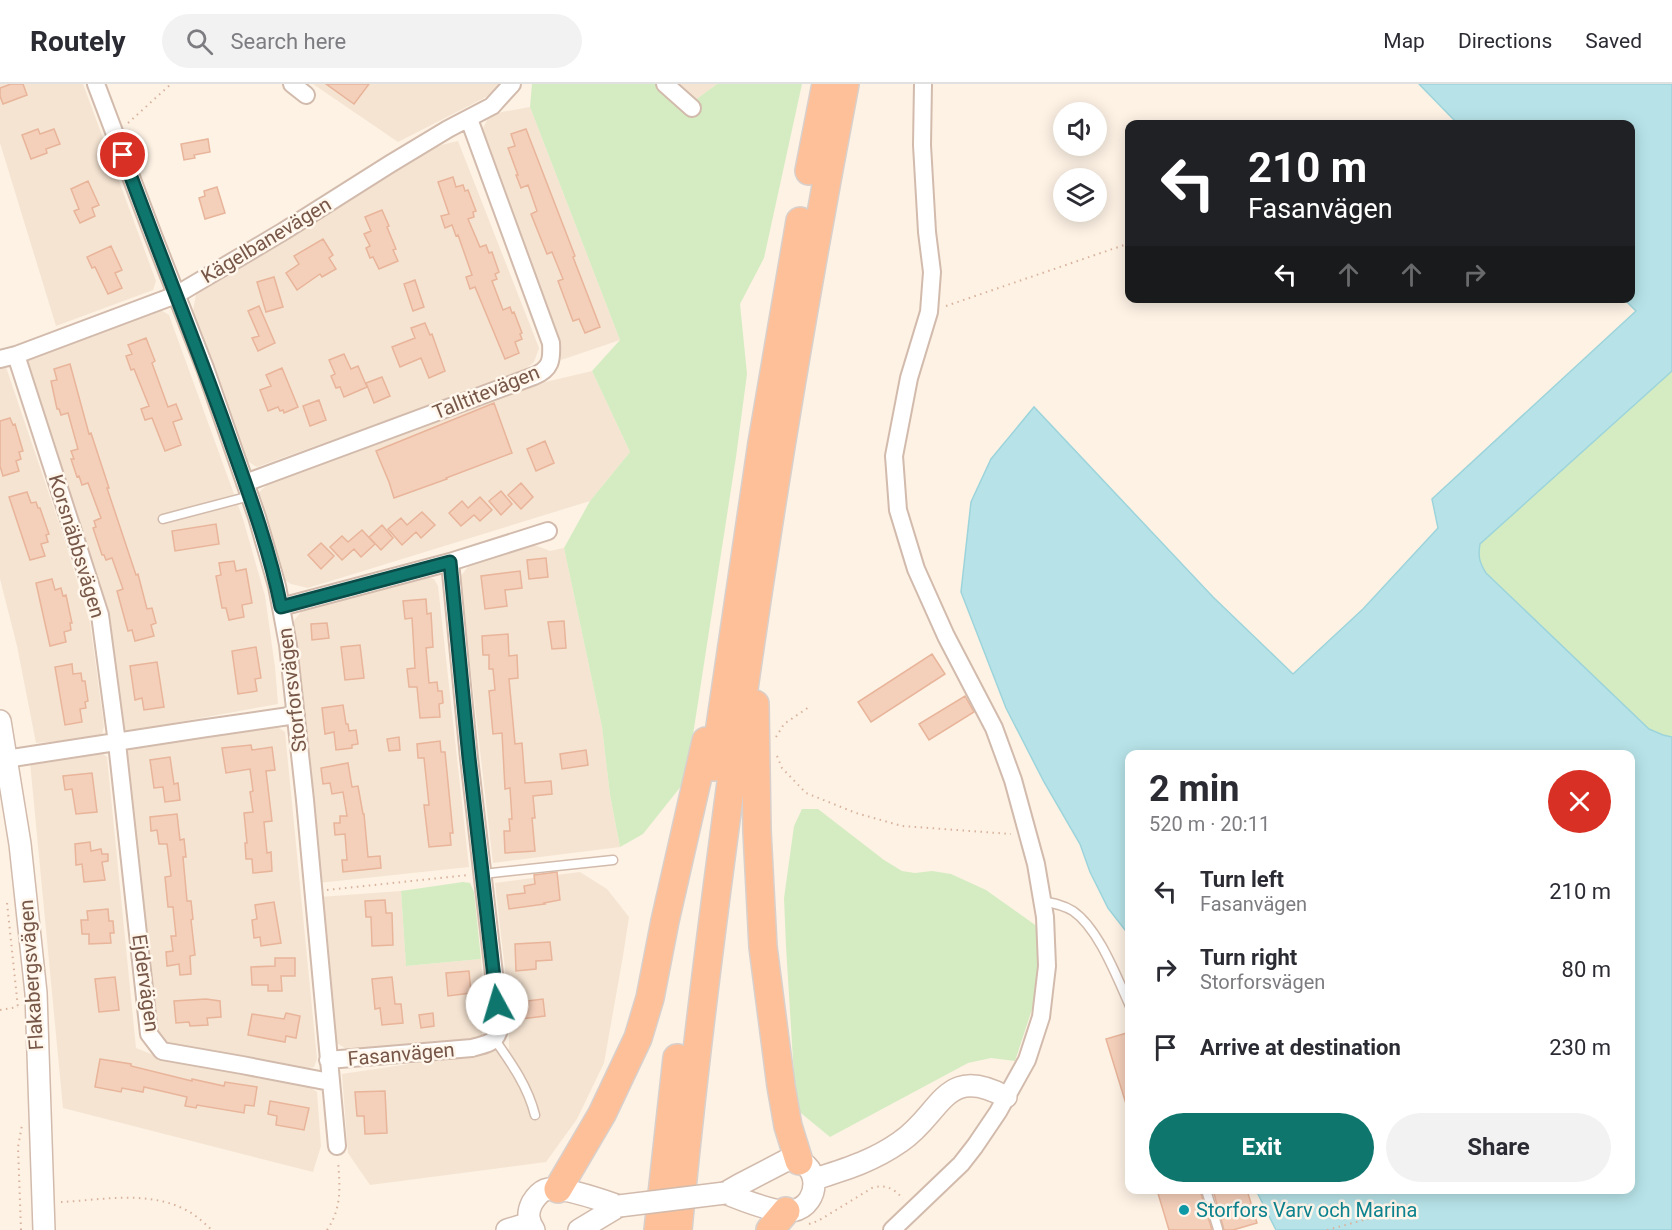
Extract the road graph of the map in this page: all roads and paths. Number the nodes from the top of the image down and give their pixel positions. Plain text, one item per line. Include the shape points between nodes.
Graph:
1 (96, 84) edge
2 (171, 84) edge
3 (292, 84) edge
4 (512, 84) edge
5 (665, 84) edge
6 (826, 84) edge
7 (845, 84) edge
8 (923, 84) edge
9 (306, 95) dead end
10 (692, 108) dead end
11 (469, 119) junction
12 (115, 135) junction
13 (1125, 245) edge
14 (176, 295) junction
15 (929, 312) junction
16 (8, 357) edge
17 (248, 490) junction
18 (163, 519) dead end
19 (548, 531) dead end
20 (450, 562) junction
21 (281, 607) junction
22 (745, 612) junction
23 (809, 707) dead end
24 (296, 715) junction
25 (0, 721) edge
26 (117, 743) junction
27 (772, 744) dead end
28 (776, 752) dead end
29 (6, 759) junction
30 (1029, 835) junction
31 (613, 860) dead end
32 (483, 874) junction
33 (313, 891) junction
34 (6, 895) dead end
35 (1042, 901) junction
36 (1125, 996) edge
37 (18, 1007) junction
38 (0, 1010) edge
39 (18, 1017) dead end
40 (495, 1040) junction
41 (328, 1060) junction
42 (330, 1082) junction
43 (1006, 1097) junction
44 (536, 1115) dead end
45 (22, 1117) dead end
46 (337, 1146) joint
47 (807, 1170) junction
48 (558, 1189) junction
49 (725, 1193) junction
50 (1207, 1194) edge
51 (43, 1203) junction
52 (620, 1206) junction
53 (1404, 1209) dead end
54 (912, 1210) junction
55 (788, 1222) edge
56 (532, 1226) edge
57 (1218, 1229) edge
58 (21, 1230) edge
59 (44, 1230) edge
60 (212, 1230) edge
61 (327, 1230) edge
62 (507, 1230) edge
63 (579, 1230) edge
64 (658, 1230) edge
65 (678, 1230) edge
66 (892, 1230) edge
67 (1327, 1230) edge

1 - 12 street, Storforsvägen
2 - 12 path
3 - 9 street
4 - 11 street, Kägelbanevägen via 492,106
5 - 10 street
6 - 22 highway via 782,319
7 - 22 highway
8 - 15 street via 922,145 932,272
11 - 14 street, Kägelbanevägen
11 - 17 street, Talltitevägen via 551,343 548,367 542,373
12 - 14 street, Storforsvägen
13 - 15 path
14 - 16 street, Kägelbanevägen
14 - 17 street, Storforsvägen
15 - 30 street via 909,378 894,456 898,510 916,569 994,728
16 - 26 street, Korsnäbbsvägen via 100,615
17 - 18 lane
17 - 21 street, Storforsvägen
19 - 20 street
20 - 21 street
20 - 32 street
21 - 24 street, Storforsvägen
22 - 47 highway via 763,947 788,1126
22 - 48 highway via 638,1038 602,1114
22 - 64 highway via 697,892
22 - 65 highway
23 - 27 path via 784,724
24 - 26 street
24 - 33 street, Storforsvägen
25 - 29 street, Flakabergsvägen
26 - 29 street
26 - 42 street, Ejdervägen via 149,1034 162,1051
28 - 30 path via 782,768 806,793 856,813 902,826
29 - 51 street, Flakabergsvägen via 20,844 36,993
30 - 35 street
31 - 32 lane
32 - 33 path
32 - 40 street via 500,1026
33 - 41 street, Storforsvägen
34 - 37 path
35 - 36 lane via 1056,903 1083,919
35 - 43 street via 1047,966 1041,1017 1027,1060
37 - 38 path
37 - 39 path
40 - 41 street, Fasanvägen via 472,1048
40 - 44 lane via 531,1097
41 - 42 street, Storforsvägen
42 - 46 street, Storforsvägen
43 - 47 street via 987,1087 956,1088 943,1097 920,1125 884,1153 861,1164
43 - 54 street via 961,1164
45 - 58 path via 18,1147
46 - 61 path via 340,1201
47 - 49 street via 787,1160
47 - 55 street via 813,1192
48 - 52 street
48 - 56 street via 545,1190 536,1198 529,1212
49 - 52 street, bridge
49 - 55 street
50 - 57 lane
51 - 59 street, Flakabergsvägen
51 - 60 path via 140,1198 161,1201 186,1210
52 - 63 street
53 - 67 path
54 - 55 path via 892,1189 879,1186 818,1221
54 - 66 street
56 - 62 street

